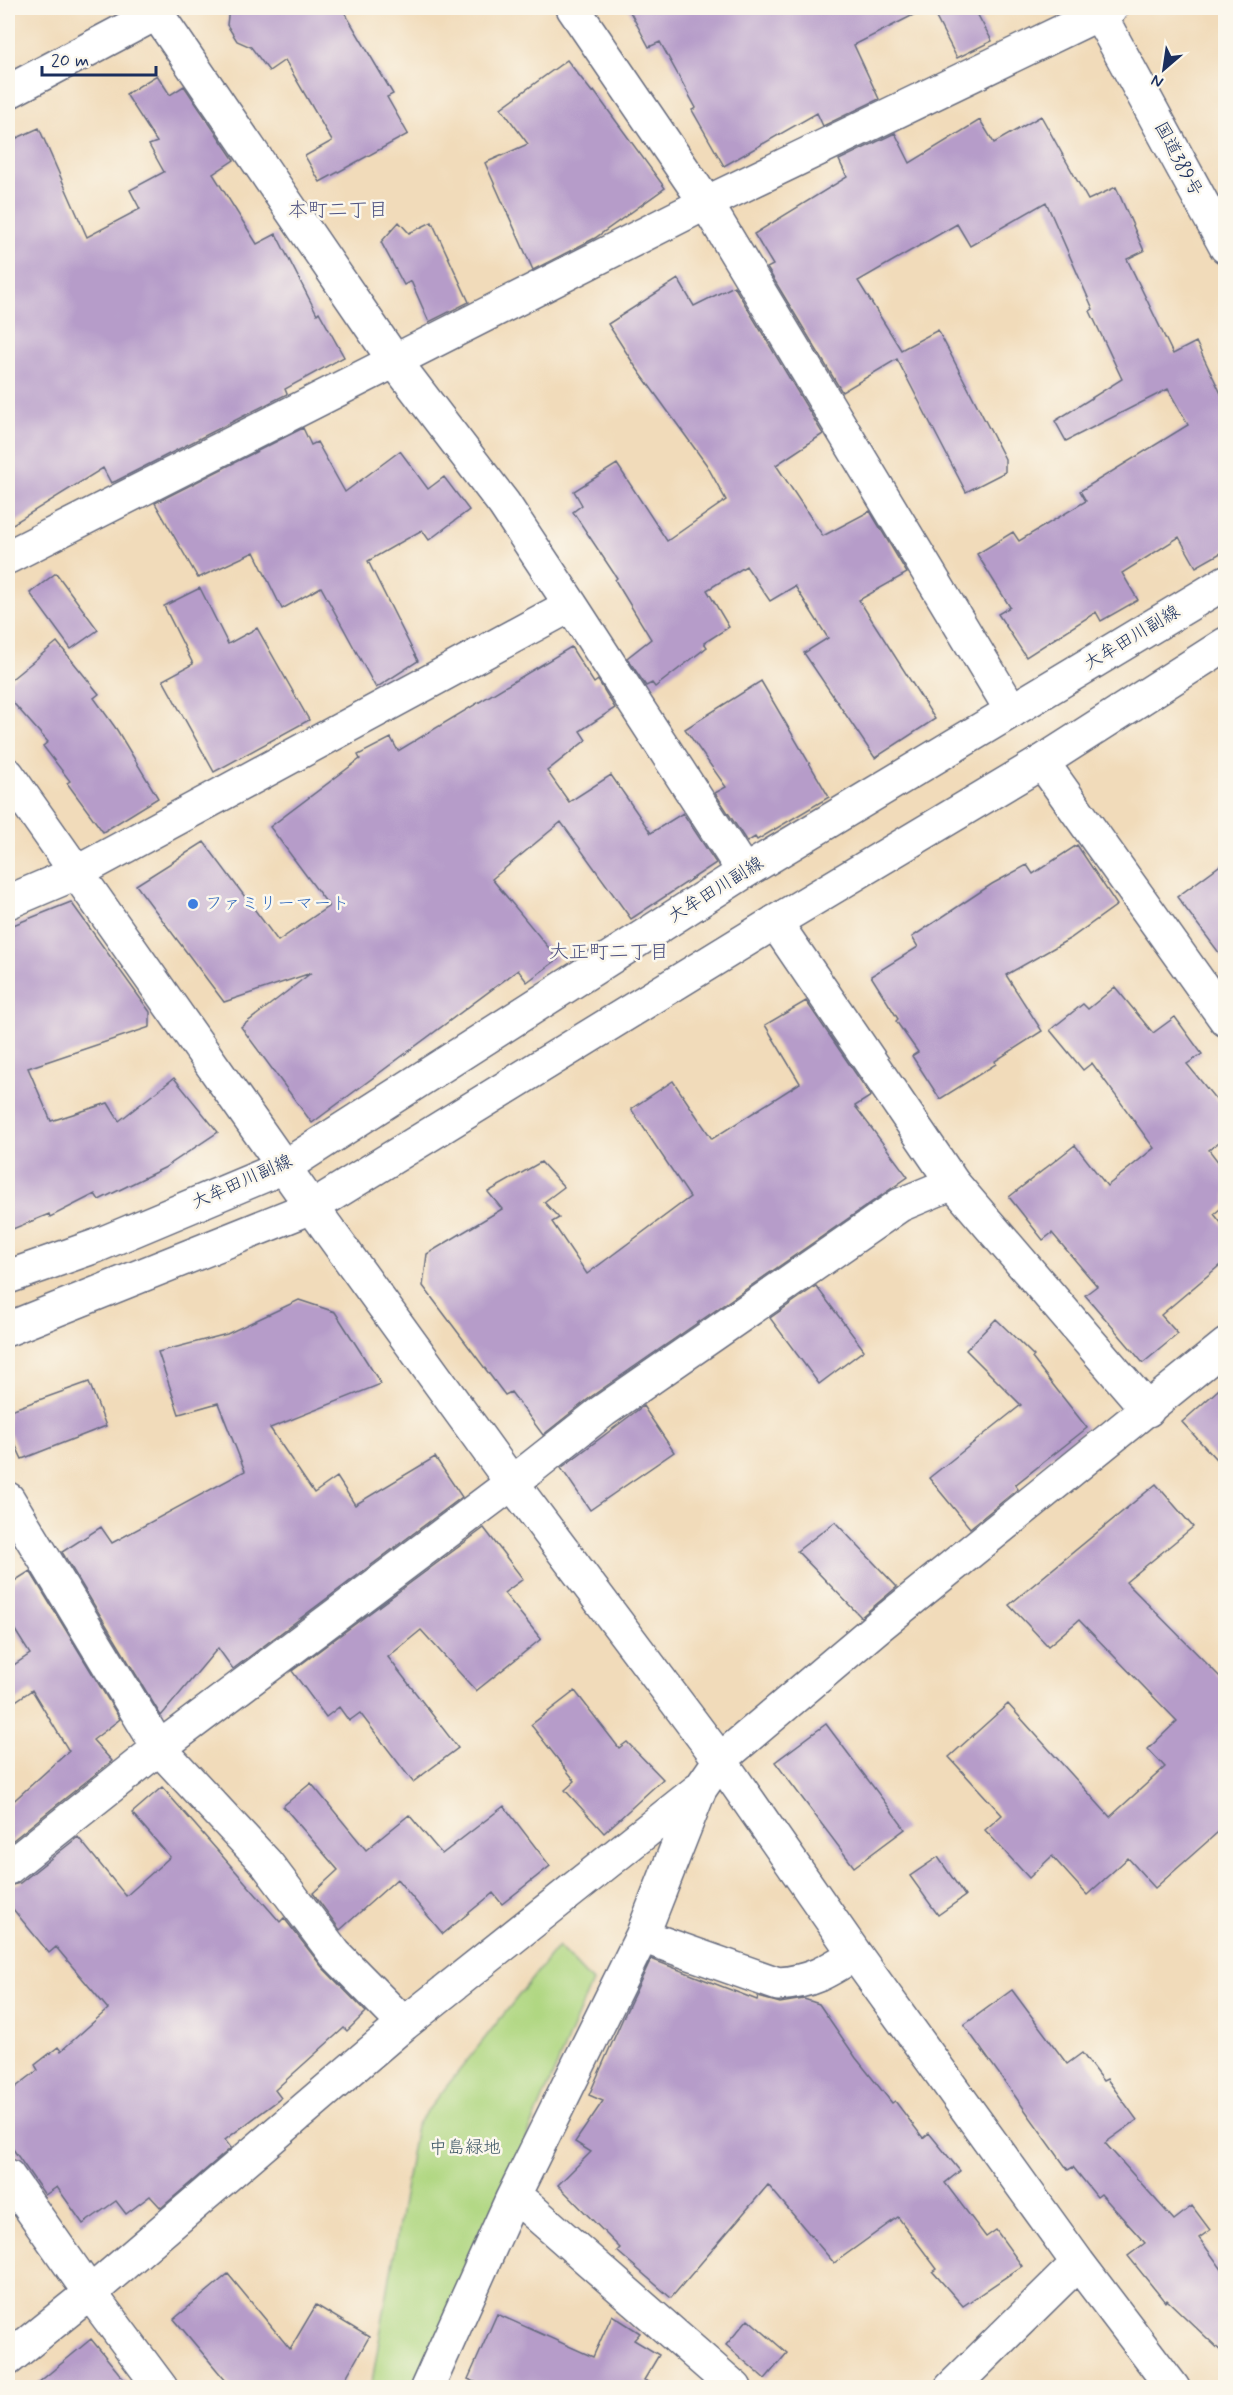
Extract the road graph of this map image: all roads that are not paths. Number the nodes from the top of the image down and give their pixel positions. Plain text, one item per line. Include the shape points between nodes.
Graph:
1 (573, 8) edge
2 (155, 10) edge
3 (1103, 10) edge
4 (8, 92) edge
5 (706, 203) junction
6 (1226, 247) edge
7 (394, 360) junction
8 (8, 557) edge
9 (1226, 582) edge
10 (571, 605) junction
11 (1226, 644) edge
12 (1012, 711) junction
13 (1042, 762) junction
14 (8, 775) edge
15 (744, 872) junction
16 (76, 873) junction
17 (8, 902) edge
18 (775, 922) junction
19 (1226, 1020) edge
20 (284, 1167) junction
21 (953, 1183) junction
22 (312, 1207) junction
23 (8, 1277) edge
24 (8, 1329) edge
25 (1226, 1345) edge
26 (1148, 1410) junction
27 (512, 1483) junction
28 (8, 1499) edge
29 (159, 1748) junction
30 (720, 1760) junction
31 (700, 1789) junction
32 (8, 1868) edge
33 (642, 1936) junction
34 (855, 1954) junction
35 (404, 2024) junction
36 (8, 2176) edge
37 (512, 2199) junction
38 (1078, 2263) junction
39 (90, 2293) junction
40 (8, 2359) edge
41 (161, 2388) edge
42 (427, 2388) edge
43 (735, 2388) edge
44 (951, 2388) edge
45 (1173, 2388) edge

1 - 5 main road
2 - 4 main road
2 - 7 main road
3 - 5 main road
3 - 6 main road, 国道389号
5 - 7 main road
5 - 12 main road
7 - 8 main road
7 - 10 main road via 504,504
9 - 12 main road, 大牟田川副線
10 - 15 main road
10 - 16 main road
11 - 13 main road
12 - 15 main road, 大牟田川副線
13 - 18 main road
13 - 19 main road
14 - 16 main road
15 - 20 main road, 大牟田川副線
16 - 17 main road
16 - 20 main road
18 - 21 main road
18 - 22 main road
20 - 22 main road
20 - 23 main road, 大牟田川副線 via 96,1246
21 - 26 main road
21 - 27 main road via 900,1205 603,1411
22 - 24 main road
22 - 27 main road
25 - 26 main road
26 - 30 main road via 875,1629
27 - 29 main road
27 - 30 main road
28 - 29 main road
29 - 32 main road
29 - 35 main road via 267,1864 335,1954
30 - 31 main road
30 - 34 main road
31 - 33 main road
31 - 35 main road
33 - 34 main road via 778,1984 801,1983
33 - 37 main road
34 - 38 main road
35 - 39 main road
36 - 39 main road
37 - 42 main road
37 - 43 main road via 526,2205
38 - 44 main road
38 - 45 main road
39 - 40 main road
39 - 41 main road

